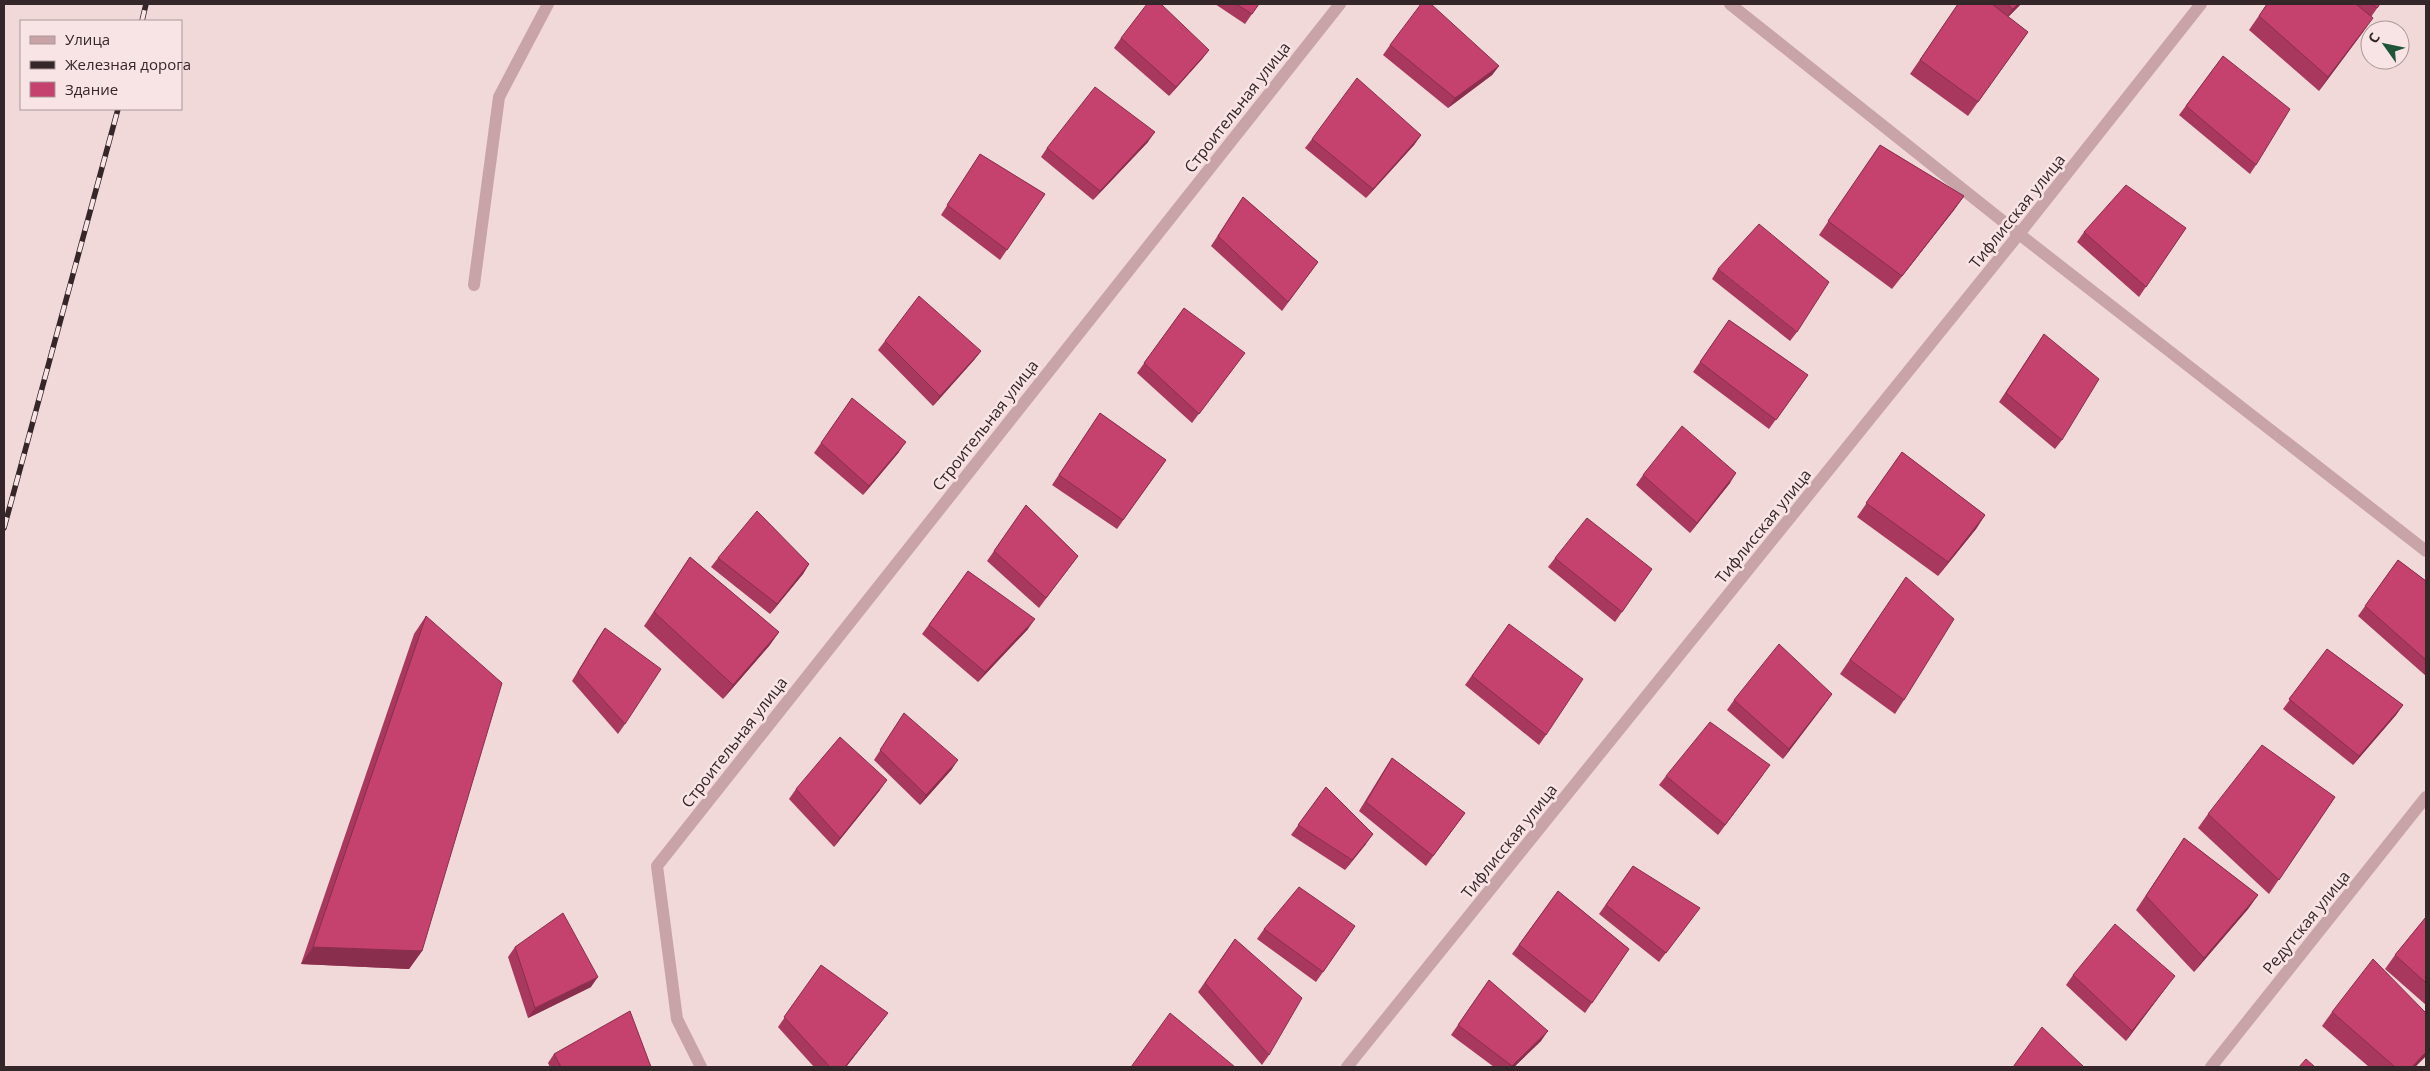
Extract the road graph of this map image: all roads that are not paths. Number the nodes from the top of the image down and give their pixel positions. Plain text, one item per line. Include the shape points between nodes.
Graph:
1 (548, 4) edge
2 (1340, 4) edge
3 (1730, 4) edge
4 (2201, 4) edge
5 (2019, 234) junction
6 (474, 285) dead end
7 (2426, 551) edge
8 (2426, 797) edge
9 (701, 1067) edge
10 (1347, 1067) edge
11 (2211, 1067) edge

1 - 6 street via 499,97
2 - 9 street, Строительная улица via 657,866 677,1019
3 - 5 street
4 - 5 street, Тифлисская улица
5 - 7 street
5 - 10 street, Тифлисская улица
8 - 11 street, Редутская улица

